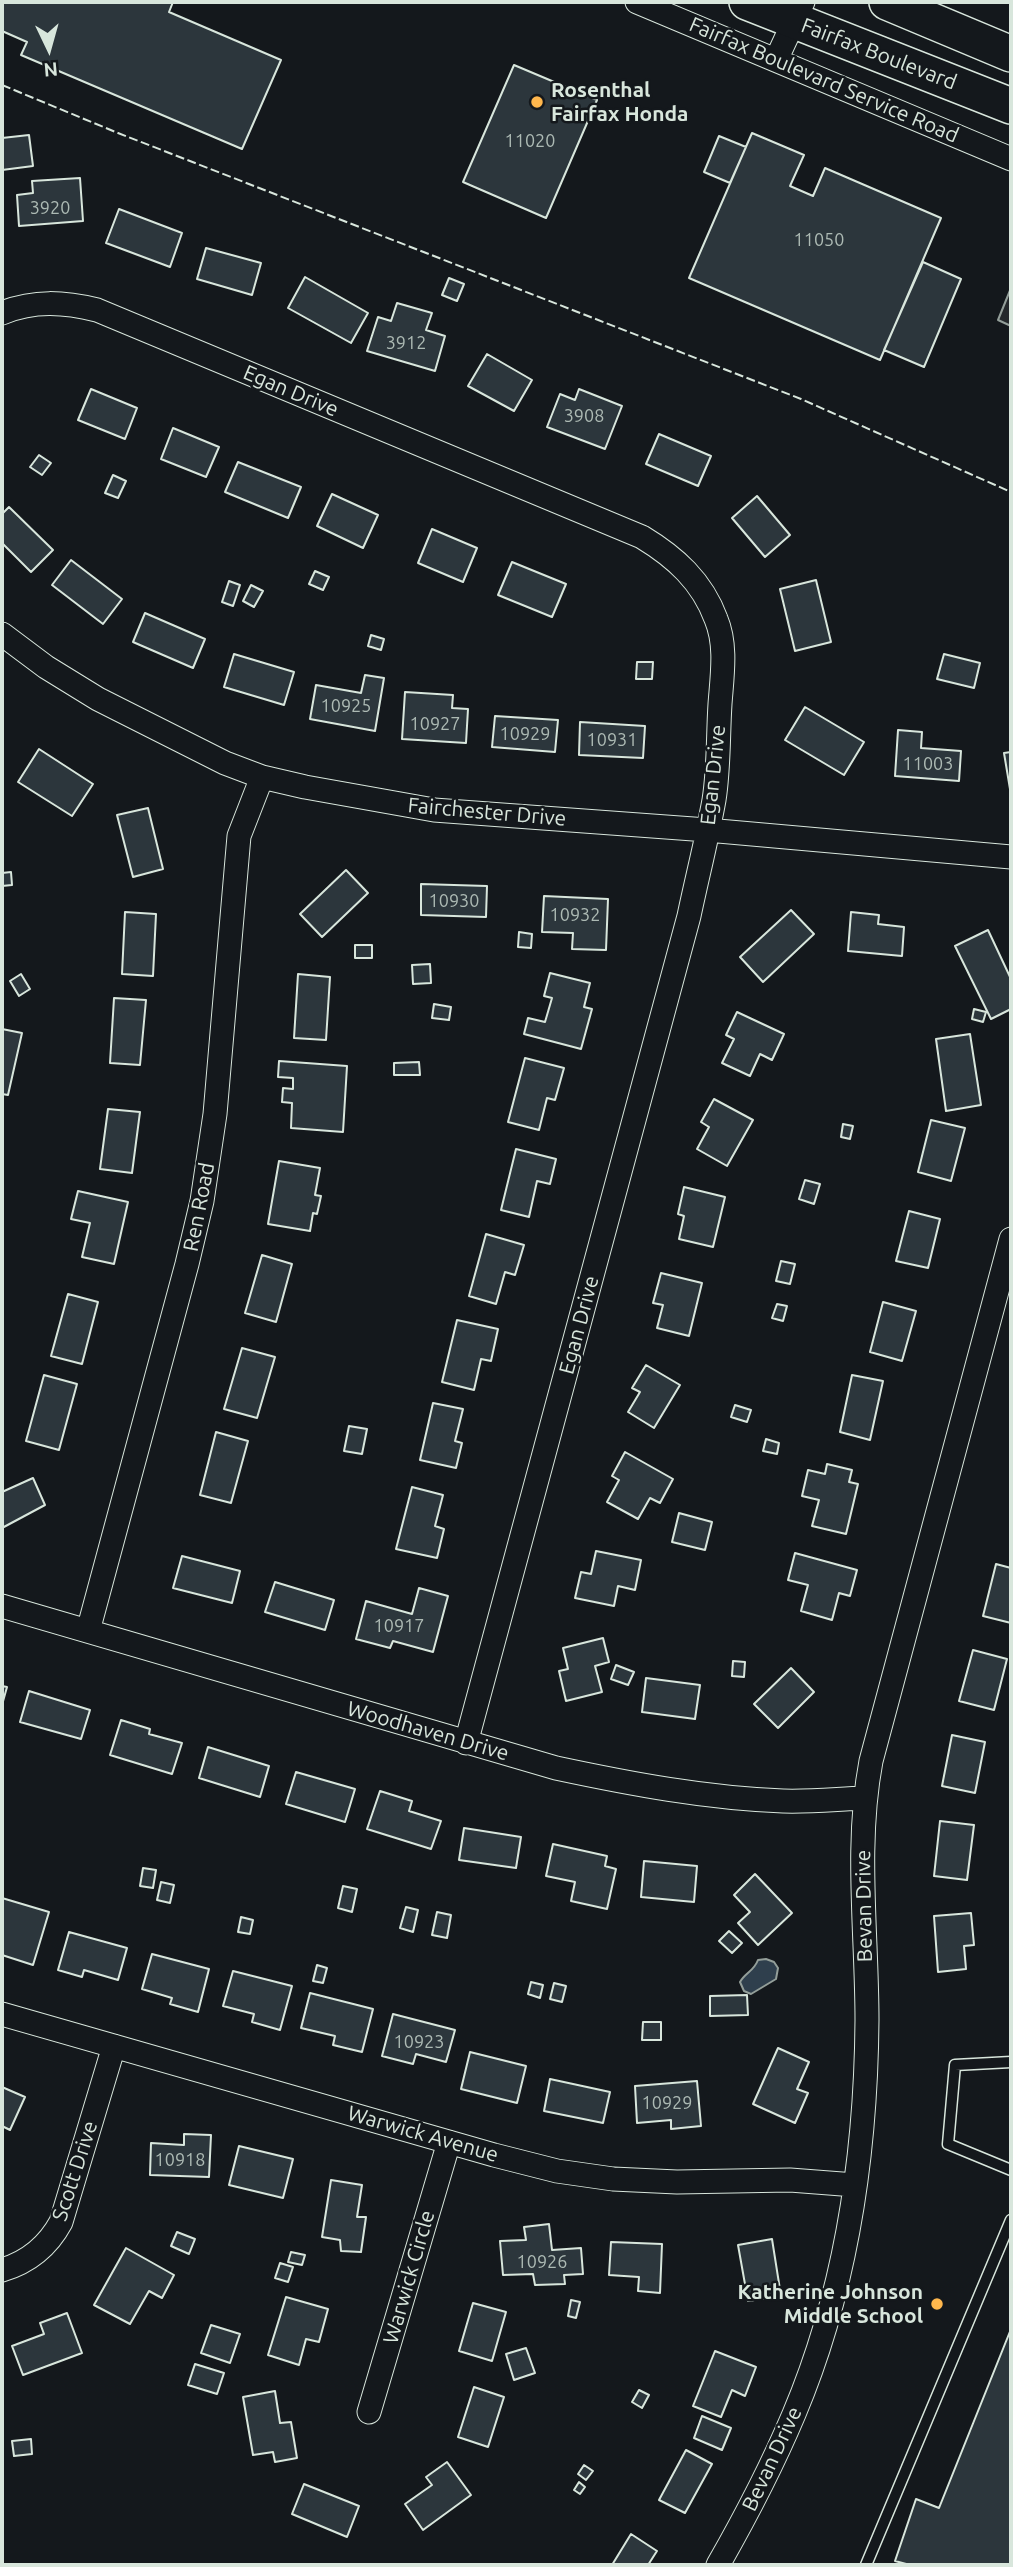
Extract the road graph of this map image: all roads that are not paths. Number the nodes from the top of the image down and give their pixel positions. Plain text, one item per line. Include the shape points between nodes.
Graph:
1 (637, 2) edge
2 (747, 2) edge
3 (887, 2) edge
4 (798, 12) edge
5 (1011, 54) edge
6 (776, 60) junction
7 (1011, 106) edge
8 (1011, 159) edge
9 (2, 313) edge
10 (2, 634) edge
11 (262, 777) junction
12 (707, 830) junction
13 (1011, 857) edge
14 (1011, 1239) edge
15 (2, 1606) edge
16 (88, 1631) junction
17 (466, 1743) junction
18 (864, 1798) junction
19 (2, 2014) edge
20 (114, 2046) junction
21 (1011, 2062) edge
22 (449, 2142) junction
23 (1011, 2171) edge
24 (855, 2185) junction
25 (1011, 2220) edge
26 (2, 2270) edge
27 (369, 2412) dead end
28 (718, 2565) edge
29 (866, 2565) edge

1 - 6 street, Fairfax Boulevard Service Road
2 - 4 main road, Fairfax Boulevard
3 - 5 main road
4 - 6 street
4 - 7 main road, Fairfax Boulevard
6 - 8 street, Fairfax Boulevard Service Road
9 - 12 street, Egan Drive via 37,303 97,310 642,537 667,552 707,598 721,635 714,799
10 - 11 street, Fairchester Drive via 98,699
11 - 12 street, Fairchester Drive via 434,810
11 - 16 street, Ren Road via 239,836 215,1114 202,1200
12 - 13 street, Fairchester Drive
12 - 17 street, Egan Drive via 689,916
14 - 18 street, Bevan Drive via 870,1761
15 - 16 street, Woodhaven Drive
16 - 17 street, Woodhaven Drive
17 - 18 street, Woodhaven Drive via 556,1768 671,1791 786,1801
18 - 24 street, Bevan Drive via 866,2087
19 - 20 street, Warwick Avenue
20 - 22 street, Warwick Avenue
20 - 26 street, Scott Drive via 61,2221 38,2252
21 - 23 lane via 955,2065 948,2144
22 - 24 street, Warwick Avenue via 556,2171 613,2179 790,2179
22 - 27 street, Warwick Circle
24 - 28 street, Bevan Drive via 845,2249 800,2399 759,2491
25 - 29 lane

